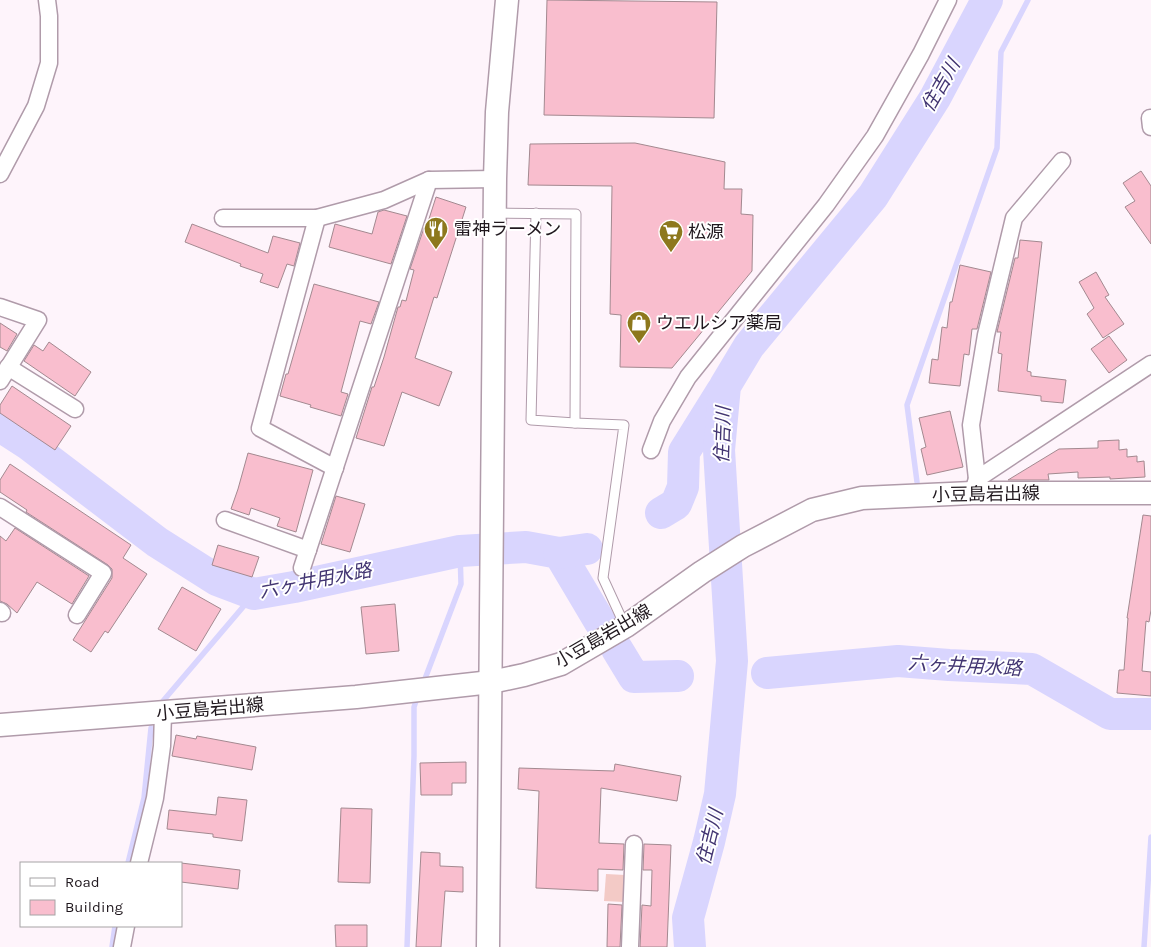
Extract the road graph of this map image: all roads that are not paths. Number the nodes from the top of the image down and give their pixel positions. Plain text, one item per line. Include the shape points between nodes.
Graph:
1 (47, 0) edge
2 (507, 0) edge
3 (948, 0) edge
4 (1151, 118) edge
5 (1151, 126) edge
6 (1062, 161) dead end
7 (0, 174) edge
8 (495, 178) junction
9 (429, 180) junction
10 (495, 213) junction
11 (536, 213) junction
12 (223, 218) dead end
13 (317, 218) junction
14 (0, 307) edge
15 (1151, 364) edge
16 (4, 374) edge
17 (75, 409) dead end
18 (575, 423) junction
19 (651, 450) dead end
20 (335, 468) junction
21 (974, 486) junction
22 (1151, 493) edge
23 (0, 507) edge
24 (224, 520) dead end
25 (308, 550) junction
26 (302, 568) dead end
27 (77, 615) dead end
28 (626, 626) junction
29 (491, 682) junction
30 (163, 713) junction
31 (0, 725) edge
32 (634, 844) dead end
33 (139, 862) edge
34 (126, 927) edge
35 (122, 947) edge
36 (488, 947) edge
37 (630, 947) edge

1 - 7 street via 49,63 36,106
2 - 8 main road
3 - 19 street via 875,136 826,205 688,377 662,421
4 - 5 street
6 - 21 street via 1014,218 986,335 971,425
8 - 9 street
8 - 10 main road
9 - 13 street via 384,200
9 - 20 street
10 - 11 lane
10 - 29 main road
11 - 18 lane via 576,214
11 - 18 lane via 531,420
12 - 13 street
13 - 20 street via 260,428
14 - 16 street via 38,320
15 - 21 street
16 - 17 street
18 - 28 lane via 624,425 603,578
20 - 25 street
21 - 22 main road, 小豆島岩出線
21 - 28 main road, 小豆島岩出線 via 862,498 812,510 702,572
23 - 27 street via 103,573
24 - 25 street
25 - 26 street
28 - 29 main road, 小豆島岩出線 via 561,664
29 - 30 main road, 小豆島岩出線
29 - 36 main road
30 - 31 main road, 小豆島岩出線
30 - 33 street via 155,798
32 - 37 street
34 - 35 street

